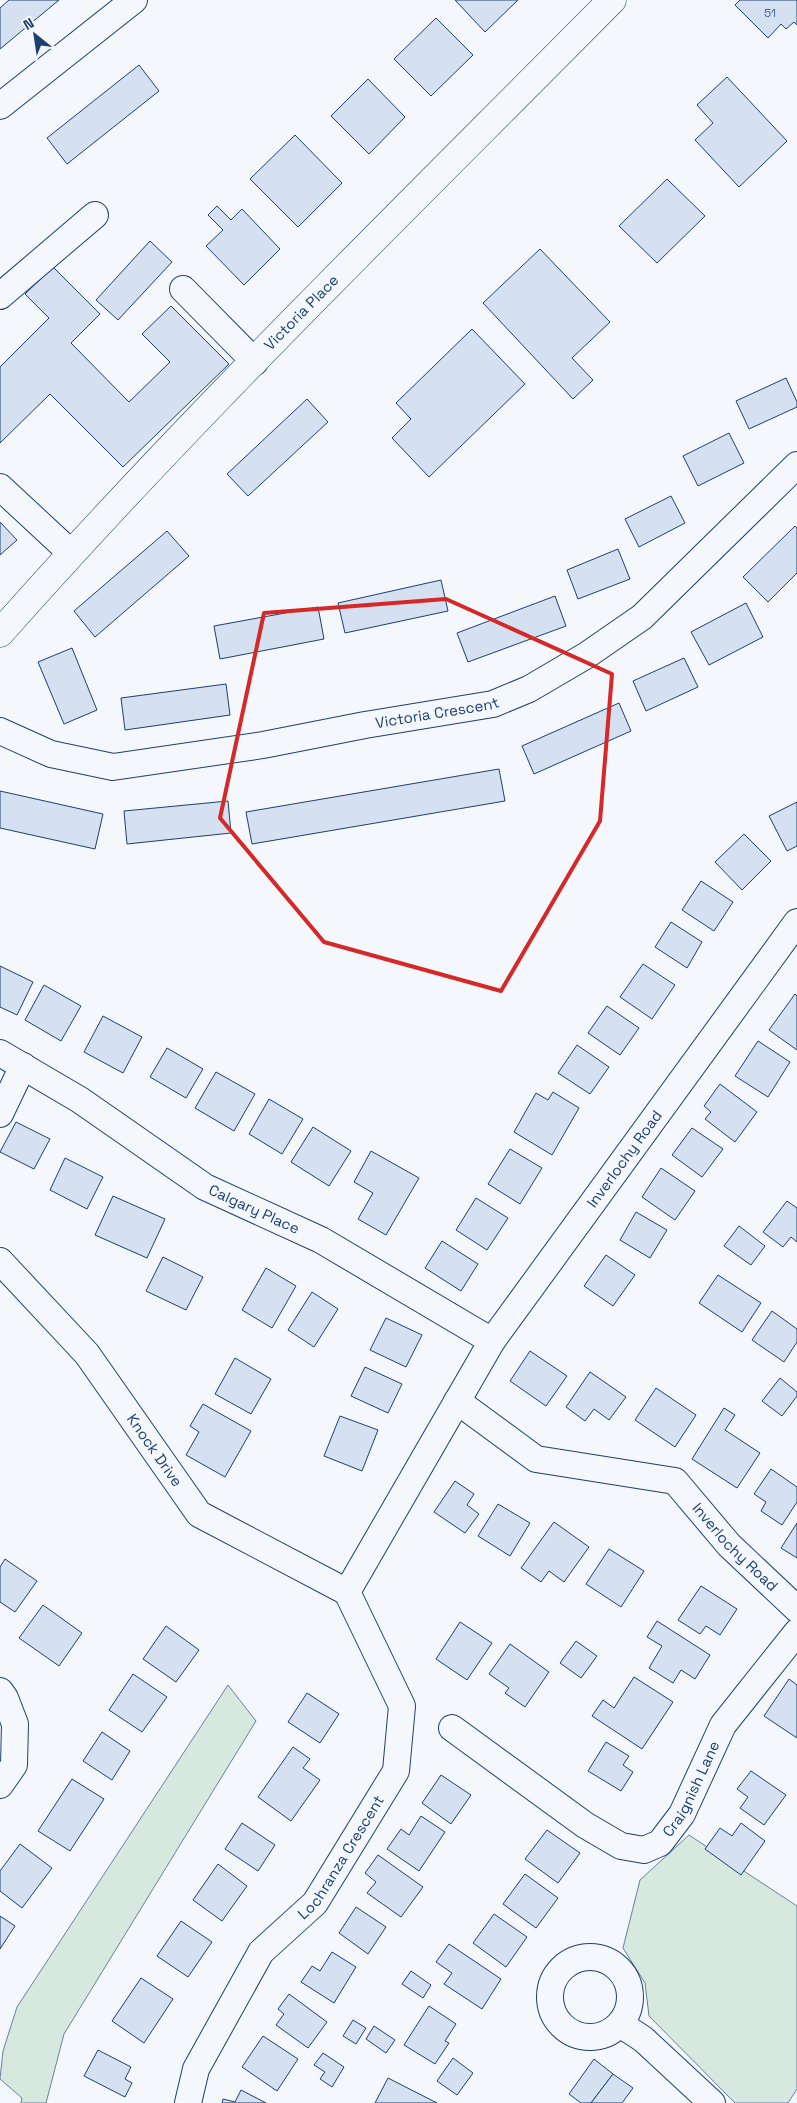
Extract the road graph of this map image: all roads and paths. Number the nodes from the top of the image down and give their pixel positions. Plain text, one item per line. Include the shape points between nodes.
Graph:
1 (134, 0) edge
2 (612, 0) edge
3 (0, 106) edge
4 (95, 215) dead end
5 (183, 290) dead end
6 (0, 296) edge
7 (255, 362) junction
8 (797, 464) edge
9 (0, 487) edge
10 (70, 553) junction
11 (0, 633) edge
12 (0, 731) edge
13 (797, 922) edge
14 (0, 1053) edge
15 (23, 1066) junction
16 (0, 1114) edge
17 (0, 1261) edge
18 (492, 1341) junction
19 (457, 1401) junction
20 (347, 1592) junction
21 (797, 1608) edge
22 (797, 1632) edge
23 (0, 1691) edge
24 (452, 1728) dead end
25 (0, 1786) edge
26 (620, 2024) dead end
27 (188, 2103) edge
28 (712, 2103) edge

1 - 3 street
2 - 7 street, Victoria Place
4 - 6 street
5 - 7 street
7 - 10 street, Victoria Place
8 - 12 street, Victoria Crescent via 642,617 563,670 530,689 493,704 263,745 113,767 51,754
9 - 10 street
10 - 11 street, Victoria Place
13 - 18 street, Inverlochy Road
14 - 15 street, Calgary Place
15 - 16 street
15 - 18 street, Calgary Place via 80,1100 205,1187 321,1240
17 - 20 street, Knock Drive via 87,1354 200,1514
18 - 19 street, Inverlochy Road
19 - 20 street, Inverlochy Road
19 - 21 street, Inverlochy Road via 536,1459 675,1481 729,1545
20 - 27 street, Lochranza Crescent via 402,1706 396,1771 315,1903 261,1952 196,2068
22 - 24 street, Craignish Lane via 723,1726 682,1814 660,1844 644,1850 621,1846 584,1825
23 - 25 street via 15,1724 14,1765
26 - 28 street via 643,2039

